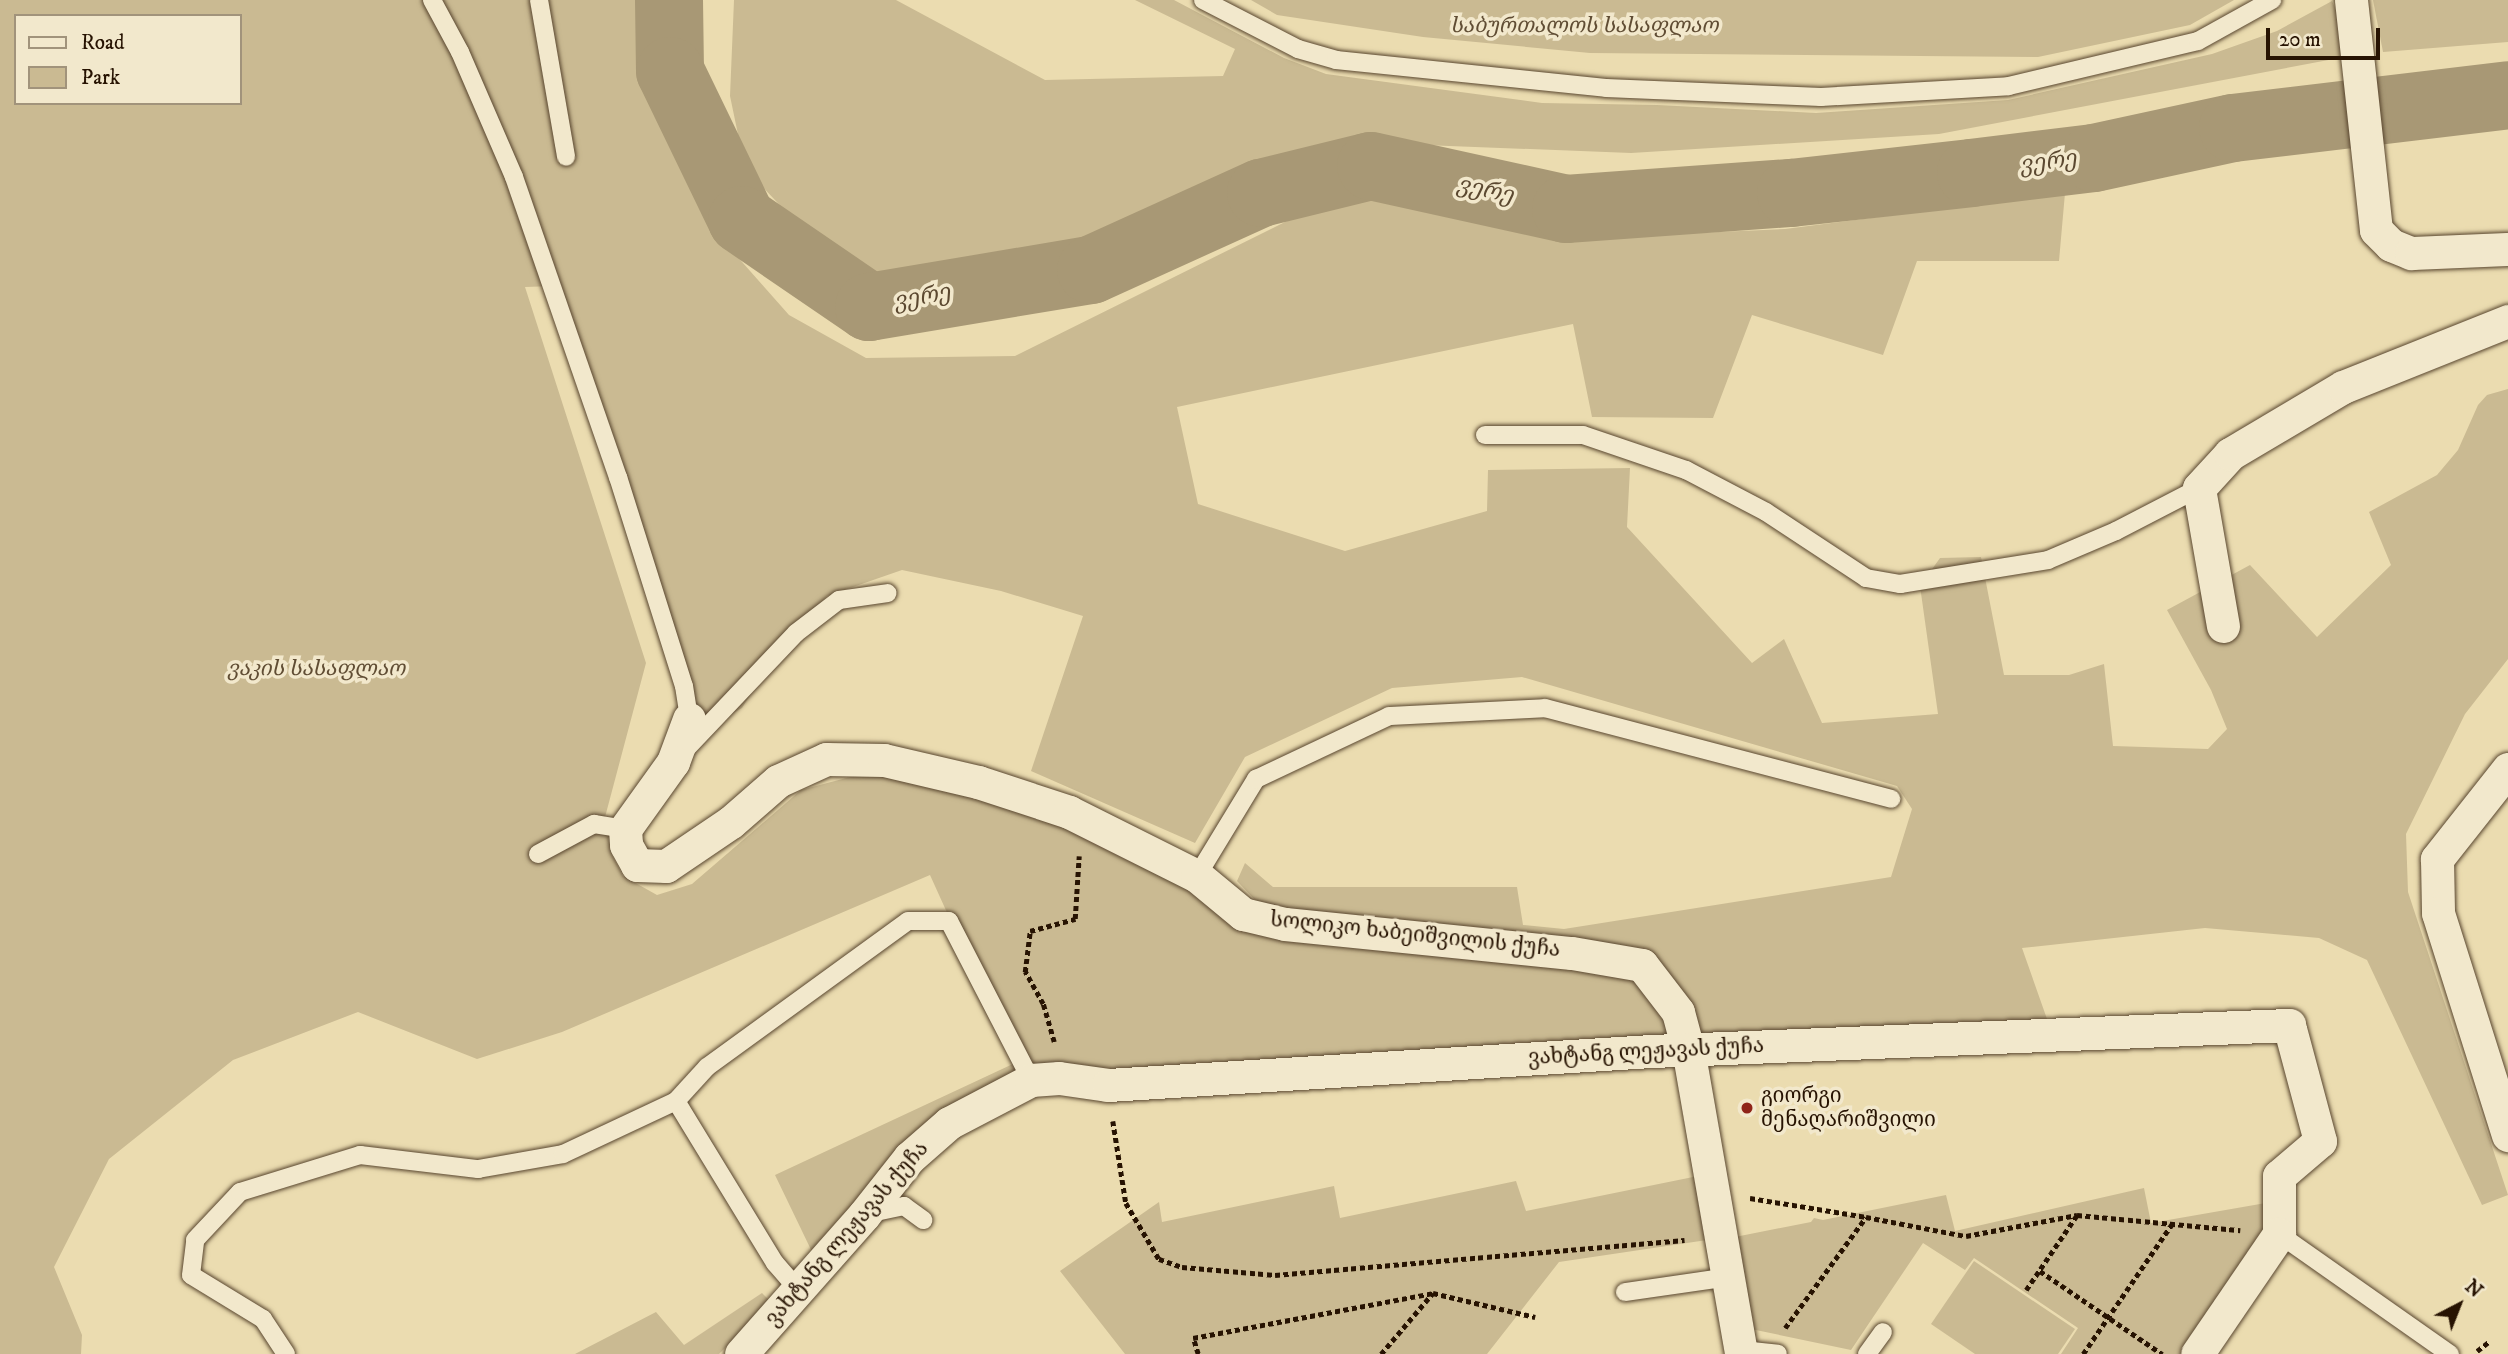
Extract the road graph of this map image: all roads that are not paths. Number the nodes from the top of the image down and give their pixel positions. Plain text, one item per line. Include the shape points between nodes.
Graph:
1 (432, 0) edge
2 (539, 0) edge
3 (1203, 0) edge
4 (2272, 0) edge
5 (2351, 0) edge
6 (566, 157) dead end
7 (2508, 249) edge
8 (2508, 321) edge
9 (1485, 435) dead end
10 (2199, 488) junction
11 (888, 593) dead end
12 (2223, 626) dead end
13 (689, 719) joint
14 (673, 762) junction
15 (2508, 769) edge
16 (1891, 799) dead end
17 (625, 829) junction
18 (538, 854) dead end
19 (1197, 876) junction
20 (1688, 1049) junction
21 (1045, 1079) junction
22 (676, 1101) junction
23 (2508, 1135) edge
24 (864, 1215) junction
25 (923, 1220) dead end
26 (2279, 1234) junction
27 (1729, 1277) junction
28 (798, 1289) junction
29 (1626, 1292) dead end
30 (1883, 1332) dead end
31 (1757, 1353) edge
32 (286, 1354) edge
33 (741, 1354) edge
34 (1867, 1354) edge
35 (2197, 1354) edge
36 (2449, 1354) edge

1 - 13 lane via 460,52 514,177 618,477 684,686
2 - 6 lane
3 - 4 lane via 1298,49 1336,60 1606,88 1821,97 2009,86 2198,41
5 - 7 street via 2376,230 2391,245 2411,253
8 - 10 street via 2343,387 2230,454
9 - 10 lane via 1583,435 1686,470 1766,512 1866,579 1900,584 2048,560
10 - 12 street
11 - 14 lane via 839,600 796,633
13 - 14 street
14 - 17 street
15 - 23 street via 2437,859 2438,914
16 - 19 lane via 1545,708 1389,716 1256,779
17 - 18 lane via 594,824
17 - 19 street, სოლიკო ხაბეიშვილის ქუჩა via 626,845 637,865 666,866 731,822 778,781 826,760 884,760 978,782 1069,812
19 - 20 street, სოლიკო ხაბეიშვილის ქუჩა via 1243,914 1284,924 1572,953 1642,965 1678,1012
20 - 21 street, ვახტანგ ლეჟავას ქუჩა via 1108,1085
20 - 26 street, ვახტანგ ლეჟავას ქუჩა via 2289,1024 2320,1141 2279,1176
20 - 27 street, სოლიკო ხაბეიშვილის ქუჩა
21 - 22 lane via 949,921 908,921 707,1067
21 - 24 street, ვახტანგ ლეჟავას ქუჩა via 949,1123 909,1158
22 - 28 lane via 775,1263
22 - 32 lane via 563,1154 478,1169 359,1155 240,1192 195,1240 191,1275 263,1319
24 - 25 lane via 904,1206
24 - 28 street, ვახტანგ ლეჟავას ქუჩა
26 - 35 street
26 - 36 lane
27 - 29 lane
27 - 31 street, სოლიკო ხაბეიშვილის ქუჩა
28 - 33 street, ვახტანგ ლეჟავას ქუჩა
30 - 34 lane

